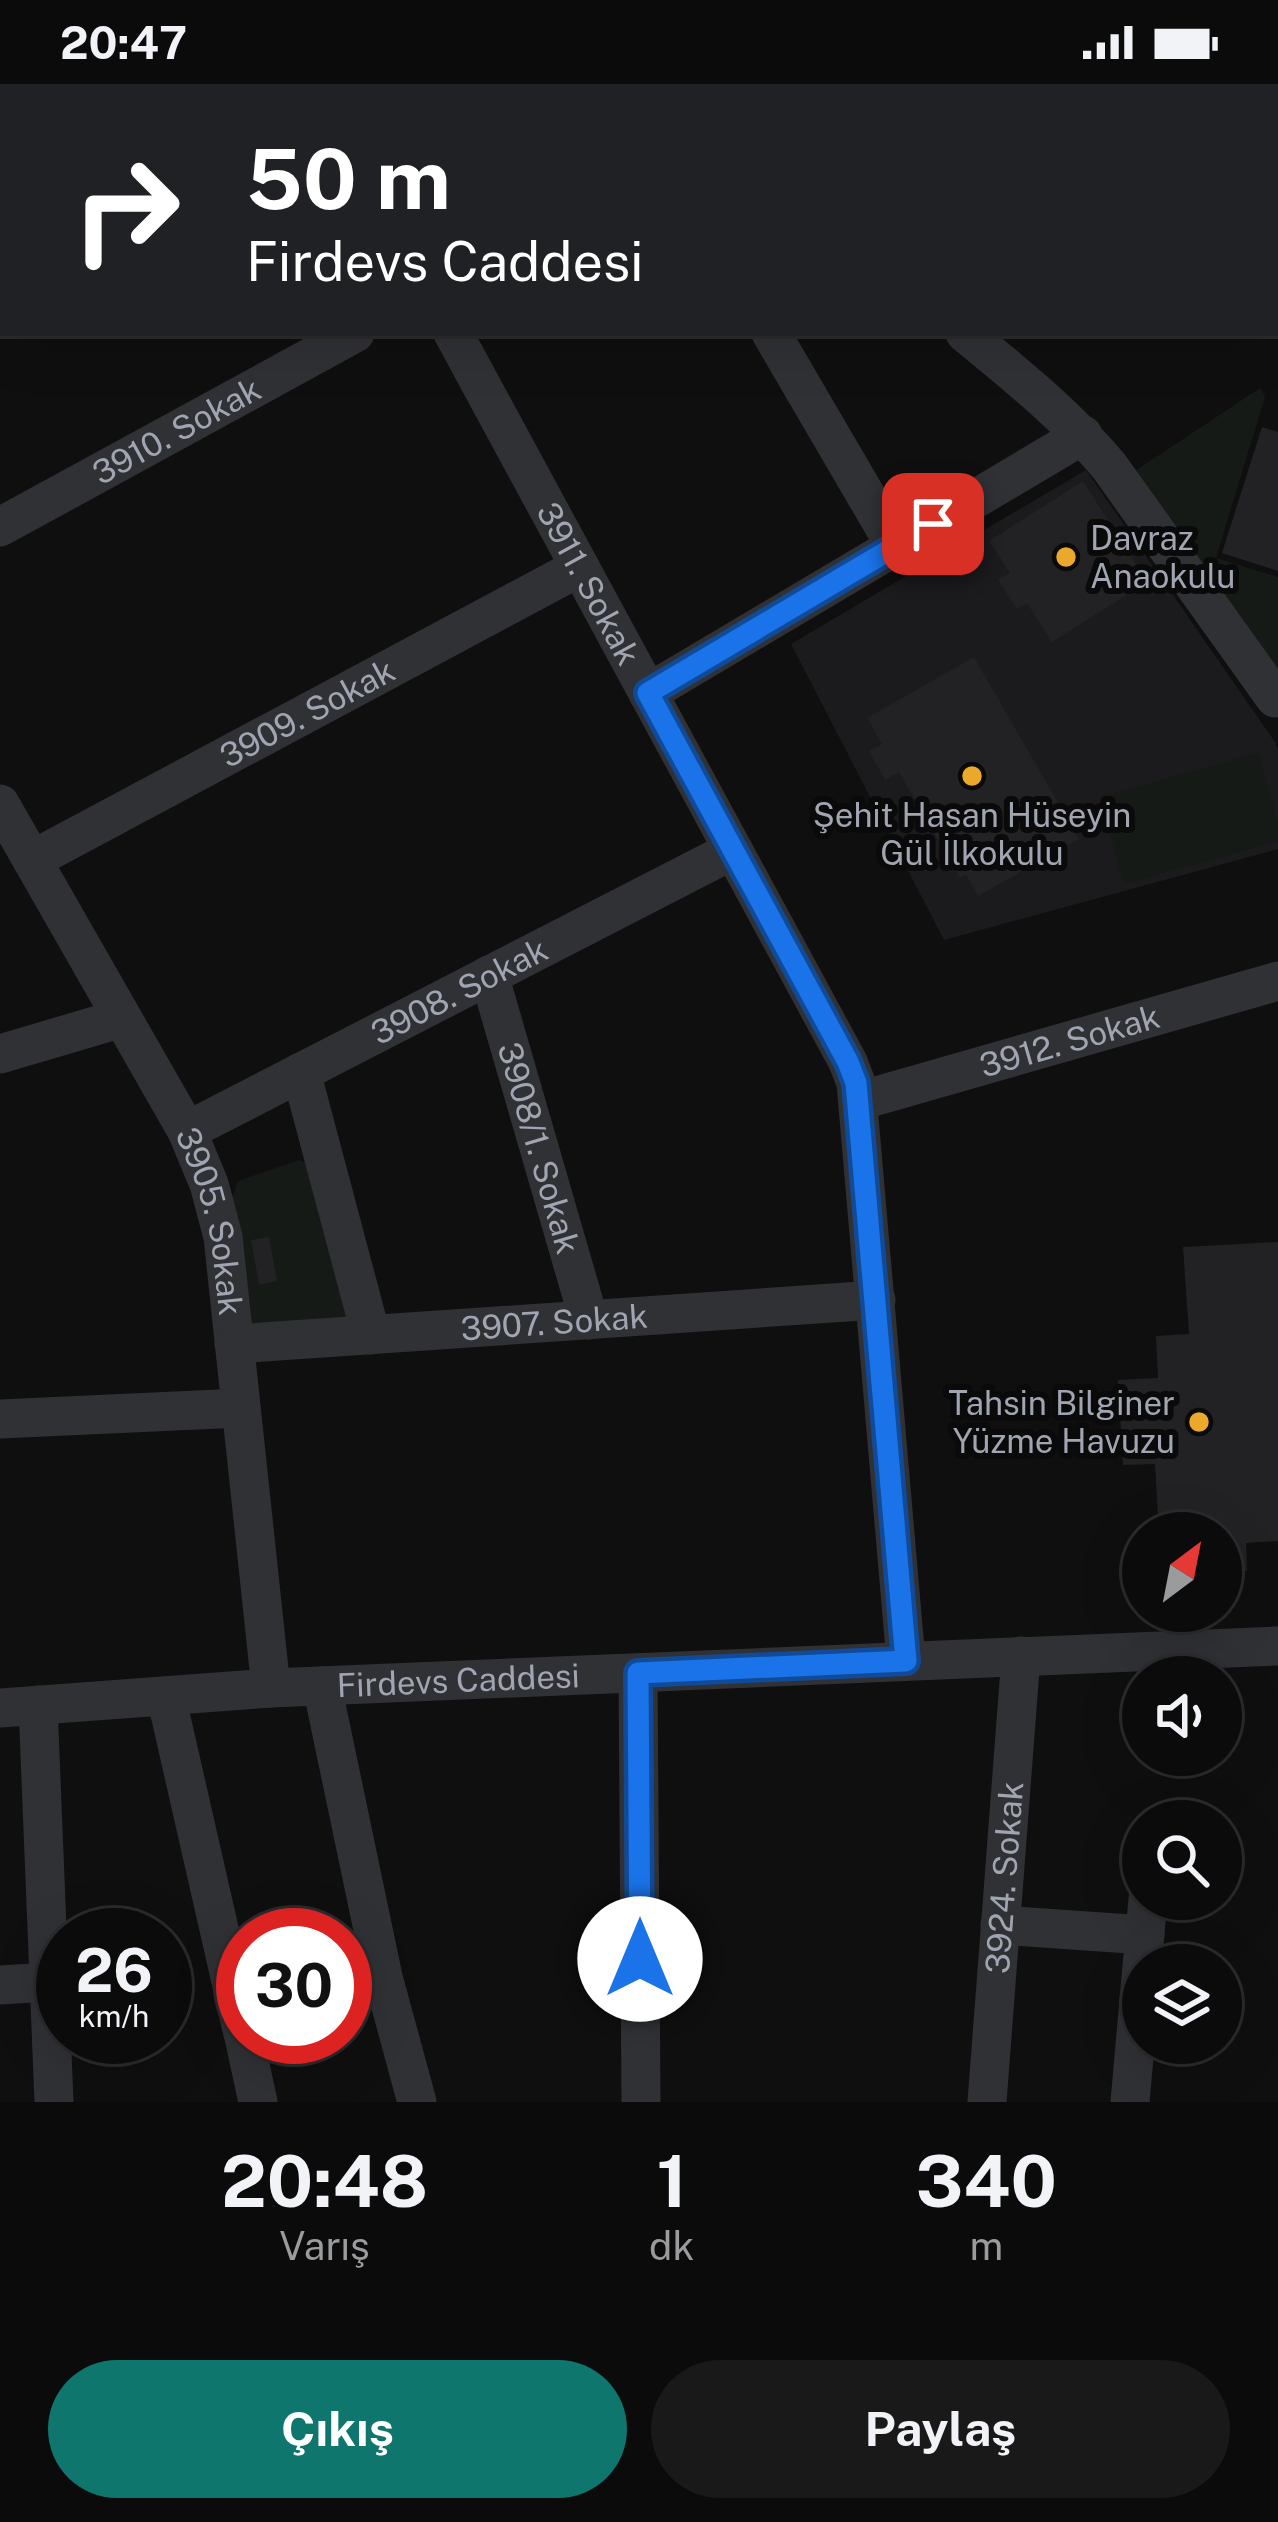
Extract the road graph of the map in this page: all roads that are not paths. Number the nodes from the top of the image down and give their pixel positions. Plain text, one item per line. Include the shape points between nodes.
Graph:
1 (350, 336) edge
2 (456, 336) edge
3 (773, 336) edge
4 (968, 336) edge
5 (1083, 435) junction
6 (0, 527) edge
7 (896, 547) junction
8 (580, 567) junction
9 (648, 693) junction
10 (1277, 700) edge
11 (0, 804) edge
12 (733, 850) junction
13 (32, 860) junction
14 (489, 975) junction
15 (1278, 981) edge
16 (122, 1018) junction
17 (0, 1054) edge
18 (301, 1072) junction
19 (860, 1101) junction
20 (187, 1131) junction
21 (876, 1300) junction
22 (589, 1320) junction
23 (371, 1335) junction
24 (235, 1344) junction
25 (241, 1408) junction
26 (0, 1419) edge
27 (1278, 1646) edge
28 (1021, 1656) junction
29 (906, 1661) junction
30 (638, 1673) junction
31 (322, 1686) junction
32 (271, 1688) junction
33 (166, 1696) junction
34 (19, 1706) edge
35 (41, 1908) edge
36 (216, 1917) edge
37 (1122, 1918) edge
38 (1146, 1920) edge
39 (1000, 1925) junction
40 (36, 1983) edge
41 (0, 1985) edge
42 (52, 2064) edge
43 (250, 2064) edge
44 (54, 2102) edge
45 (259, 2102) edge
46 (417, 2102) edge
47 (641, 2102) edge
48 (987, 2102) edge
49 (1130, 2102) edge

1 - 6 street, 3910. Sokak
2 - 8 street, 3911. Sokak
3 - 7 street
4 - 5 street
5 - 7 street
5 - 10 street
7 - 9 street
8 - 9 street, 3911. Sokak
8 - 13 street, 3909. Sokak
9 - 12 street, 3911. Sokak
11 - 13 street, 3905. Sokak
12 - 14 street, 3908. Sokak
12 - 19 street, 3911. Sokak via 848,1062
13 - 16 street, 3905. Sokak
14 - 18 street, 3908. Sokak
14 - 22 street, 3908/1. Sokak
15 - 19 street, 3912. Sokak
16 - 17 street
16 - 20 street, 3905. Sokak
18 - 20 street, 3908. Sokak
18 - 23 street
19 - 21 street, 3911. Sokak
20 - 24 street, 3905. Sokak via 223,1237
21 - 22 street, 3907. Sokak
21 - 29 street, 3911. Sokak
22 - 23 street, 3907. Sokak
23 - 24 street, 3907. Sokak
24 - 25 street, 3905. Sokak
25 - 26 street
25 - 32 street, 3905. Sokak
27 - 28 street, Firdevs Caddesi
28 - 29 street, Firdevs Caddesi
28 - 39 street, 3924. Sokak
29 - 30 street, Firdevs Caddesi
30 - 31 street, Firdevs Caddesi
30 - 47 street
31 - 32 street, Firdevs Caddesi
31 - 46 street
32 - 33 street, Firdevs Caddesi
33 - 34 street, Firdevs Caddesi
33 - 36 street
34 - 35 street
37 - 39 street
38 - 49 street
39 - 48 street, 3924. Sokak
40 - 41 street
42 - 44 street
43 - 45 street

